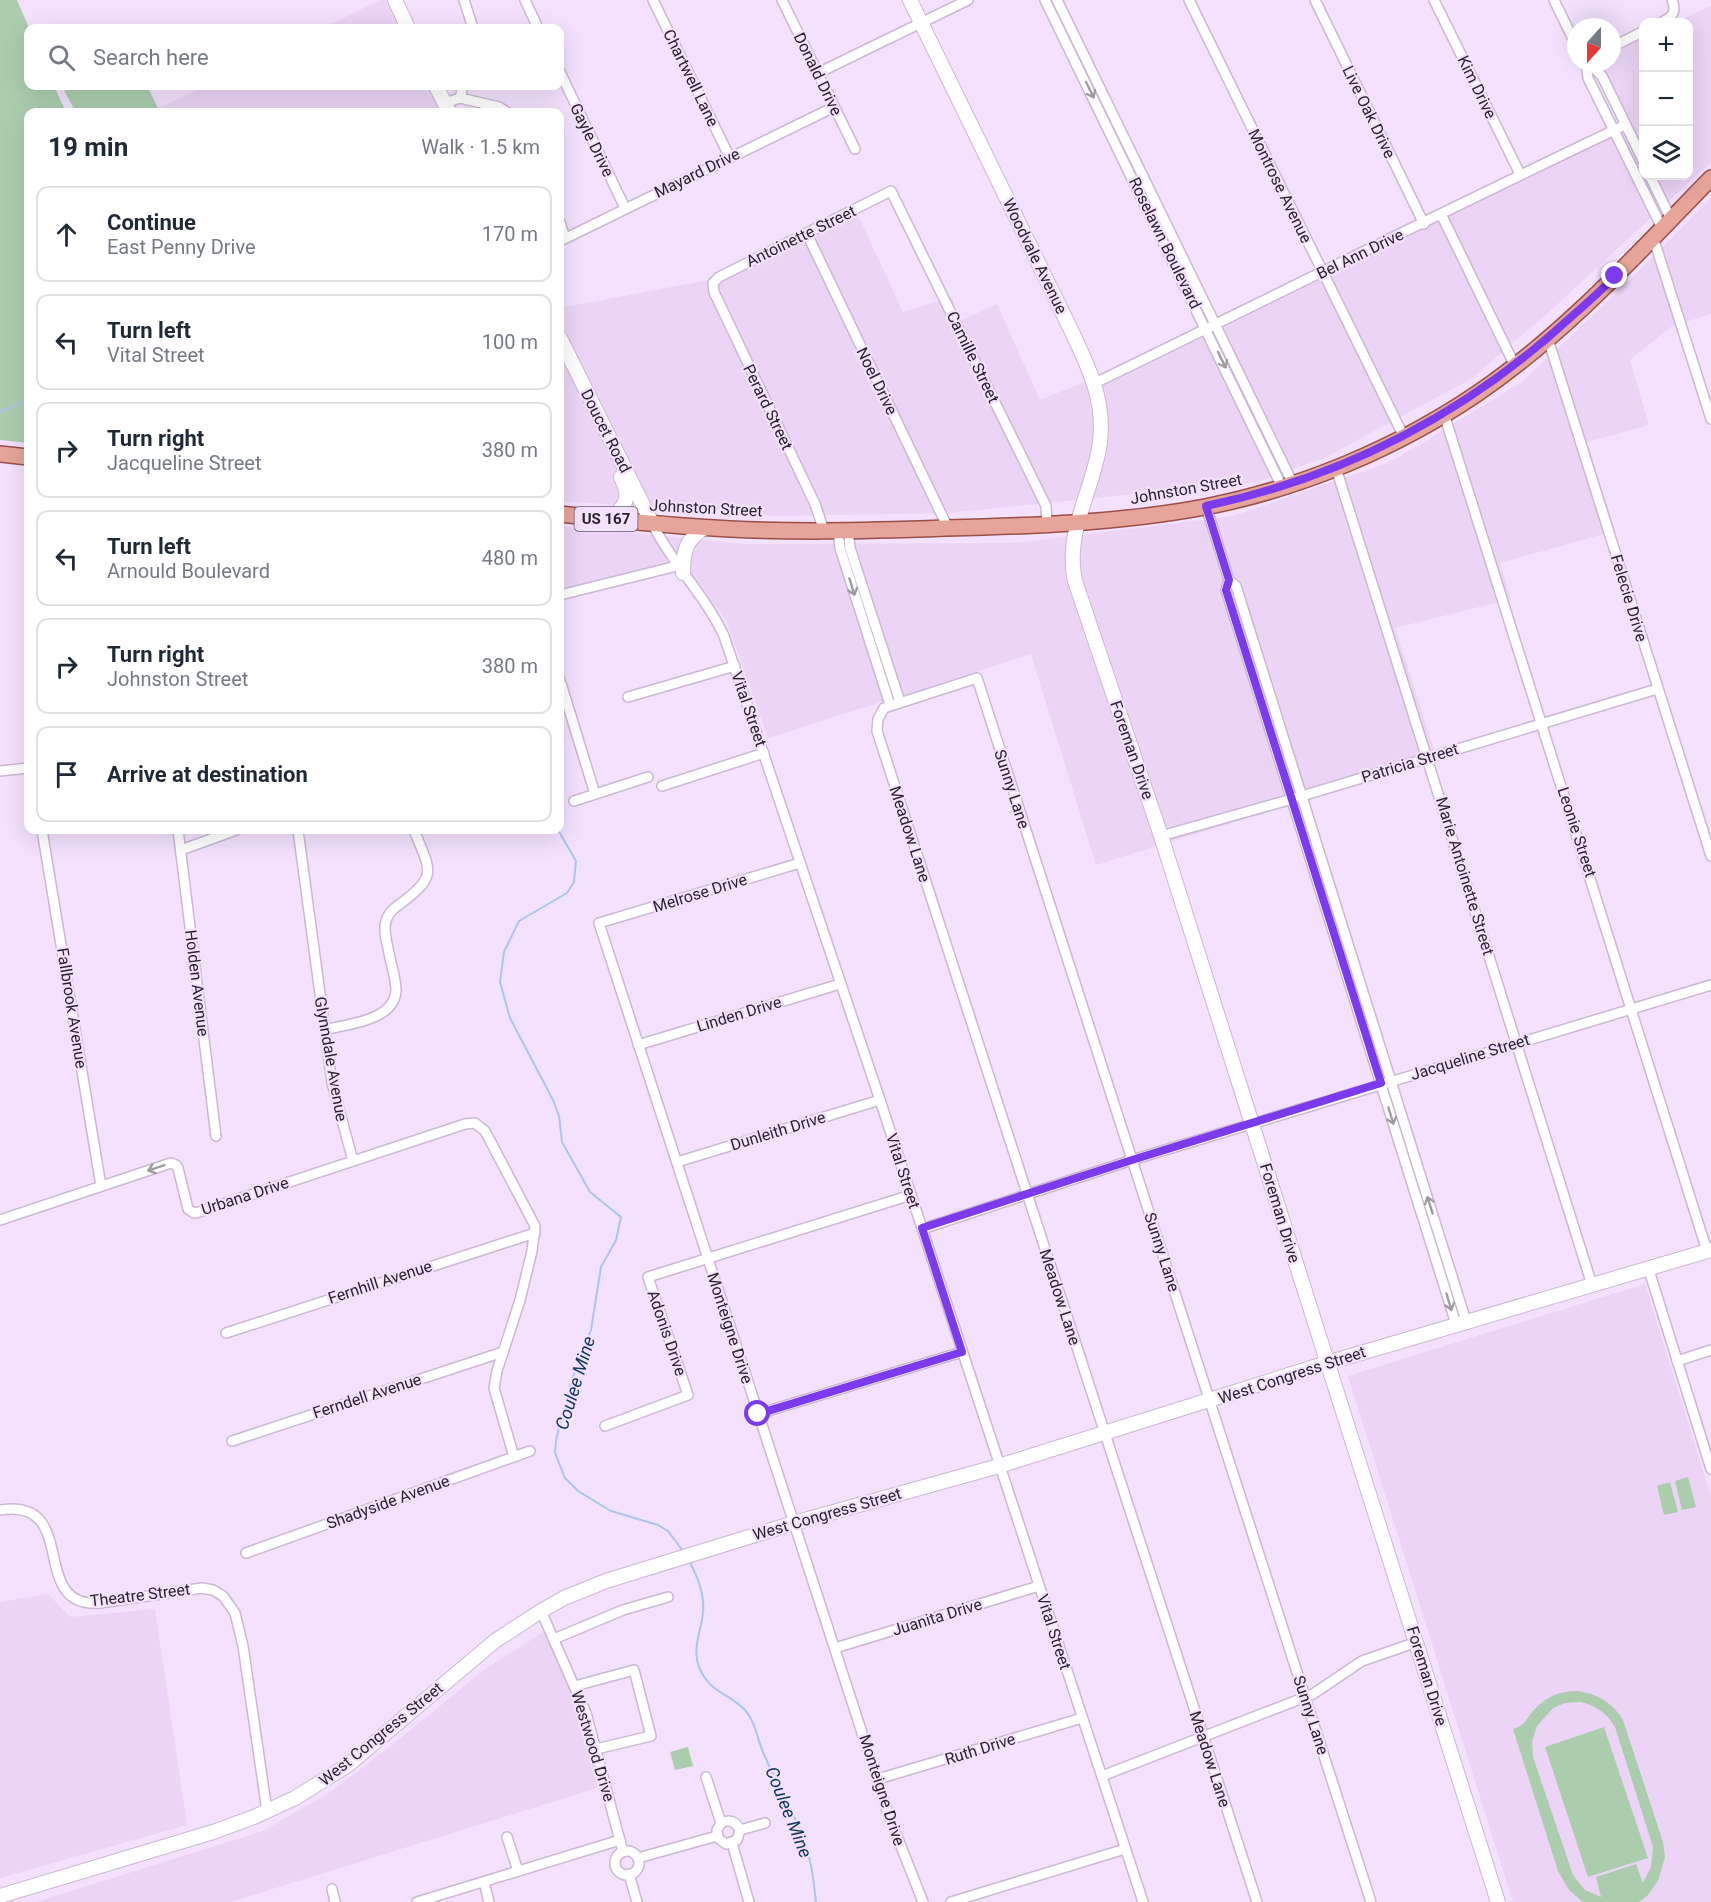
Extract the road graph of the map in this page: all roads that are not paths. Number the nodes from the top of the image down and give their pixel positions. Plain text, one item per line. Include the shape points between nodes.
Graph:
1 (395, 0) edge
2 (464, 0) edge
3 (525, 0) edge
4 (653, 0) edge
5 (782, 0) edge
6 (910, 0) edge
7 (968, 0) edge
8 (1046, 0) edge
9 (1057, 0) edge
10 (1189, 0) edge
11 (1314, 0) edge
12 (1434, 0) edge
13 (1554, 0) edge
14 (1672, 0) edge
15 (1671, 18) edge
16 (921, 23) junction
17 (406, 24) edge
18 (472, 24) edge
19 (536, 24) edge
20 (1567, 27) edge
21 (1639, 34) edge
22 (1621, 42) edge
23 (1081, 62) junction
24 (1588, 72) edge
25 (1597, 72) edge
26 (818, 73) junction
27 (564, 80) edge
28 (438, 90) edge
29 (463, 90) edge
30 (460, 98) junction
31 (834, 107) junction
32 (447, 108) edge
33 (501, 108) edge
34 (1625, 125) junction
35 (1614, 130) junction
36 (855, 149) dead end
37 (1639, 152) edge
38 (729, 156) junction
39 (1520, 174) junction
40 (1711, 178) edge
41 (1651, 180) edge
42 (891, 191) joint
43 (625, 208) junction
44 (1441, 214) junction
45 (1424, 224) junction
46 (1662, 228) junction
47 (807, 234) junction
48 (564, 238) edge
49 (1322, 273) junction
50 (713, 283) joint
51 (1211, 327) junction
52 (1548, 339) junction
53 (564, 346) edge
54 (564, 356) edge
55 (1515, 366) junction
56 (1095, 384) junction
57 (1444, 414) junction
58 (1711, 419) edge
59 (1404, 437) junction
60 (0, 454) edge
61 (24, 457) edge
62 (1336, 468) junction
63 (1287, 485) junction
64 (1206, 506) junction
65 (564, 514) edge
66 (609, 519) junction
67 (652, 523) junction
68 (1077, 523) junction
69 (1047, 524) junction
70 (705, 528) junction
71 (948, 528) junction
72 (837, 530) junction
73 (680, 569) junction
74 (1229, 580) junction
75 (564, 594) edge
76 (735, 666) junction
77 (1658, 689) junction
78 (564, 693) edge
79 (628, 697) dead end
80 (895, 704) junction
81 (1543, 724) junction
82 (764, 753) junction
83 (1427, 758) junction
84 (24, 768) edge
85 (0, 771) edge
86 (648, 777) dead end
87 (662, 786) dead end
88 (596, 794) junction
89 (1302, 796) junction
90 (1292, 799) junction
91 (574, 801) dead end
92 (43, 834) edge
93 (179, 834) edge
94 (224, 834) edge
95 (299, 834) edge
96 (416, 834) edge
97 (1161, 836) junction
98 (181, 849) junction
99 (1711, 856) edge
100 (1322, 859) junction
101 (1311, 862) junction
102 (800, 863) junction
103 (1333, 895) junction
104 (1322, 899) junction
105 (599, 924) joint
106 (840, 984) junction
107 (1711, 985) edge
108 (1368, 1005) junction
109 (1632, 1008) junction
110 (1357, 1009) junction
111 (324, 1030) junction
112 (1517, 1042) junction
113 (638, 1045) junction
114 (1391, 1080) junction
115 (1381, 1083) junction
116 (879, 1100) junction
117 (1251, 1123) junction
118 (216, 1136) dead end
119 (1132, 1160) junction
120 (353, 1161) junction
121 (677, 1162) junction
122 (1418, 1167) junction
123 (1408, 1170) junction
124 (101, 1186) junction
125 (1026, 1194) junction
126 (911, 1195) junction
127 (0, 1220) edge
128 (922, 1228) junction
129 (1438, 1228) junction
130 (1428, 1232) junction
131 (535, 1233) junction
132 (1709, 1250) edge
133 (1446, 1255) junction
134 (708, 1258) junction
135 (1436, 1258) junction
136 (1648, 1267) junction
137 (1592, 1285) junction
138 (1461, 1323) junction
139 (226, 1333) dead end
140 (1711, 1350) edge
141 (502, 1352) junction
142 (962, 1352) junction
143 (1677, 1361) junction
144 (1327, 1363) junction
145 (1210, 1401) junction
146 (758, 1414) junction
147 (605, 1426) dead end
148 (1104, 1434) junction
149 (232, 1441) dead end
150 (530, 1451) dead end
151 (514, 1456) junction
152 (999, 1466) junction
153 (1711, 1468) edge
154 (0, 1510) edge
155 (794, 1523) junction
156 (246, 1553) dead end
157 (1039, 1586) junction
158 (668, 1597) dead end
159 (541, 1611) junction
160 (554, 1640) junction
161 (1417, 1642) junction
162 (835, 1648) junction
163 (575, 1686) junction
164 (1305, 1697) junction
165 (1082, 1718) junction
166 (1204, 1737) junction
167 (596, 1749) junction
168 (1102, 1776) junction
169 (706, 1777) dead end
170 (878, 1779) junction
171 (267, 1811) junction
172 (721, 1823) junction
173 (765, 1823) dead end
174 (740, 1830) junction
175 (717, 1836) junction
176 (507, 1837) dead end
177 (620, 1840) junction
178 (732, 1843) junction
179 (1125, 1849) junction
180 (623, 1852) junction
181 (638, 1858) junction
182 (518, 1871) junction
183 (629, 1874) junction
184 (484, 1882) junction
185 (332, 1889) dead end
186 (0, 1896) edge
187 (335, 1902) edge
188 (417, 1902) edge
189 (489, 1902) edge
190 (637, 1902) edge
191 (749, 1902) edge
192 (923, 1902) edge
193 (951, 1902) edge
194 (1143, 1902) edge
195 (1257, 1902) edge
196 (1371, 1902) edge
197 (1498, 1902) edge

1 - 17 street
2 - 18 street
3 - 19 street
4 - 38 street, Chartwell Lane
5 - 26 street, Donald Drive
6 - 16 street, Woodvale Avenue
7 - 16 street
8 - 23 street, Roselawn Boulevard
9 - 23 street, Roselawn Boulevard
10 - 49 street, Montrose Avenue
11 - 45 street, Live Oak Drive
12 - 39 street, Kim Drive
13 - 20 street
14 - 15 street
16 - 26 street
16 - 56 street, Woodvale Avenue
21 - 22 street
23 - 51 street, Roselawn Boulevard
24 - 35 street
25 - 34 street
26 - 31 street, Donald Drive
27 - 43 street, Gayle Drive
28 - 32 street
29 - 30 street
30 - 32 street
30 - 33 street
31 - 36 street, Donald Drive
31 - 38 street, Mayard Drive
34 - 35 street, Bel Ann Drive
34 - 37 street
35 - 39 street, Bel Ann Drive
35 - 46 street
38 - 43 street, Mayard Drive
39 - 44 street, Bel Ann Drive
40 - 46 main road, Johnston Street / US 167
41 - 46 street
42 - 47 street, Antoinette Street
42 - 69 street, Camille Street via 1046,506
43 - 48 street, Mayard Drive
44 - 45 street, Bel Ann Drive
44 - 55 street
45 - 49 street, Bel Ann Drive
46 - 52 main road, Johnston Street / US 167
46 - 58 street
47 - 50 street, Antoinette Street
47 - 71 street, Noel Drive
49 - 51 street, Bel Ann Drive
49 - 59 street, Montrose Avenue
50 - 72 street, Perard Street via 808,488
51 - 56 street, Bel Ann Drive
51 - 63 street, Roselawn Boulevard
52 - 55 main road, Johnston Street / US 167
52 - 77 street, Felecie Drive
53 - 67 street, Doucet Road
54 - 66 street via 627,490 624,504
55 - 57 main road, Johnston Street / US 167
56 - 68 street, Woodvale Avenue via 1100,441
57 - 59 main road, Johnston Street / US 167
57 - 81 street, Leonie Street
59 - 62 main road, Johnston Street / US 167
60 - 61 main road
62 - 63 main road, Johnston Street / US 167
62 - 83 street, Marie Antoinette Street
63 - 64 main road, Johnston Street / US 167
64 - 68 main road, Johnston Street / US 167
64 - 74 street
65 - 66 main road, Johnston Street / US 167
66 - 67 main road, Johnston Street / US 167
67 - 70 main road, Johnston Street / US 167
67 - 73 street, Vital Street
68 - 69 main road, Johnston Street / US 167
68 - 97 street, Foreman Drive via 1072,545 1075,581
69 - 71 main road, Johnston Street / US 167
70 - 72 main road, Johnston Street / US 167
70 - 73 street via 685,547
71 - 72 main road, Johnston Street / US 167
72 - 80 street, Perard Street
73 - 75 street
73 - 76 street, Vital Street via 717,620
74 - 89 street via 1236,586
74 - 90 street via 1226,590
76 - 79 street
76 - 82 street, Vital Street
77 - 81 street, Patricia Street
77 - 99 street, Felecie Drive
78 - 88 street
80 - 119 street, Sunny Lane via 976,678
80 - 125 street, Meadow Lane via 881,711 877,731 880,744
81 - 83 street, Patricia Street
81 - 109 street, Leonie Street
82 - 87 street
82 - 102 street, Vital Street
83 - 89 street, Patricia Street
83 - 112 street, Marie Antoinette Street
84 - 85 street
86 - 88 street
88 - 91 street
89 - 90 street, Patricia Street
89 - 100 street
90 - 97 street, Patricia Street
90 - 101 street
92 - 124 street, Fallbrook Avenue
93 - 98 street, Holden Avenue
94 - 98 street
95 - 111 street, Glynndale Avenue
96 - 111 street via 428,875 424,885 390,913 385,923 396,985 393,1000 376,1016
97 - 117 street, Foreman Drive
98 - 118 street, Holden Avenue
100 - 101 street
100 - 103 street
101 - 104 street
102 - 105 street, Melrose Drive
102 - 106 street, Vital Street
103 - 104 street
103 - 108 street
104 - 110 street
105 - 113 street, Monteigne Drive
106 - 113 street, Linden Drive
106 - 116 street, Vital Street
107 - 109 street, Jacqueline Street
108 - 110 street
108 - 114 street
109 - 112 street, Jacqueline Street
109 - 132 street, Leonie Street
110 - 115 street
111 - 120 street, Glynndale Avenue via 336,1103
112 - 114 street, Jacqueline Street
112 - 137 street, Marie Antoinette Street
113 - 121 street, Monteigne Drive
114 - 115 street, Jacqueline Street
114 - 122 street
115 - 117 street, Jacqueline Street
115 -> 123 street
116 - 121 street, Dunleith Drive
116 - 126 street, Vital Street
117 - 119 street, Jacqueline Street
117 - 144 street, Foreman Drive
119 - 125 street, Jacqueline Street
119 - 145 street, Sunny Lane
120 -> 124 street, Urbana Drive via 198,1212 190,1211 186,1204 174,1163
120 - 131 street via 476,1123 482,1127 533,1220
121 - 134 street, Monteigne Drive
122 - 123 street
129 -> 122 street
123 - 130 street
124 - 127 street
125 - 128 street, Jacqueline Street
125 - 148 street, Meadow Lane
126 - 128 street, Vital Street
126 - 134 street, Adonis Drive
128 - 142 street, Vital Street
129 - 130 street
129 - 133 street
130 - 135 street
131 - 139 street, Fernhill Avenue
131 - 141 street via 520,1299
132 - 136 street, West Congress Street
133 - 135 street
133 - 138 street
134 - 146 street, Monteigne Drive
134 - 147 street, Adonis Drive via 648,1277 688,1395
135 -> 138 street
136 - 137 street, West Congress Street
136 - 143 street
137 - 138 street, West Congress Street
138 - 144 street, West Congress Street
140 - 143 street
141 - 149 street, Ferndell Avenue
141 - 151 street via 495,1396
142 - 146 street
142 - 152 street, Vital Street
143 - 153 street
144 - 145 street, West Congress Street
144 - 161 street, Foreman Drive
145 - 148 street, West Congress Street
145 - 164 street, Sunny Lane
146 - 155 street, Monteigne Drive
148 - 152 street, West Congress Street
148 - 166 street, Meadow Lane
150 - 151 street, Shadyside Avenue
151 - 156 street, Shadyside Avenue
152 - 155 street, West Congress Street
152 - 157 street, Vital Street
154 - 171 street, Theatre Street via 22,1509 44,1524 58,1579 66,1592 84,1603 202,1588 228,1601 244,1649
155 - 159 street, West Congress Street via 585,1589
155 - 162 street, Monteigne Drive
157 - 162 street, Juanita Drive
157 - 165 street, Vital Street
158 - 160 street via 623,1610
159 - 160 street, Westwood Drive
159 - 171 street, West Congress Street via 487,1647 348,1765
160 - 163 street, Westwood Drive
161 - 164 street via 1362,1661
161 - 197 street, Foreman Drive
162 - 170 street, Monteigne Drive
163 - 167 street, Westwood Drive
163 - 167 street via 633,1670 651,1736
164 - 166 street
164 - 196 street, Sunny Lane
165 - 168 street, Vital Street
165 - 170 street, Ruth Drive
166 - 168 street
166 - 195 street, Meadow Lane
167 - 177 street, Westwood Drive
168 - 179 street, Vital Street
169 - 172 street
170 - 192 street, Monteigne Drive
171 - 186 street, West Congress Street via 213,1832
172 - 174 street via 732,1821
172 - 175 street
173 - 174 street
174 - 178 street
175 - 178 street via 723,1843
175 - 181 street
176 - 182 street
177 - 180 street, Westwood Drive
177 - 182 street
178 - 191 street
179 - 193 street
179 - 194 street, Vital Street
180 - 181 street
180 - 183 street via 616,1864 619,1871
181 - 183 street via 638,1867
182 - 184 street
183 - 190 street
184 - 188 street
184 - 189 street
185 - 187 street

